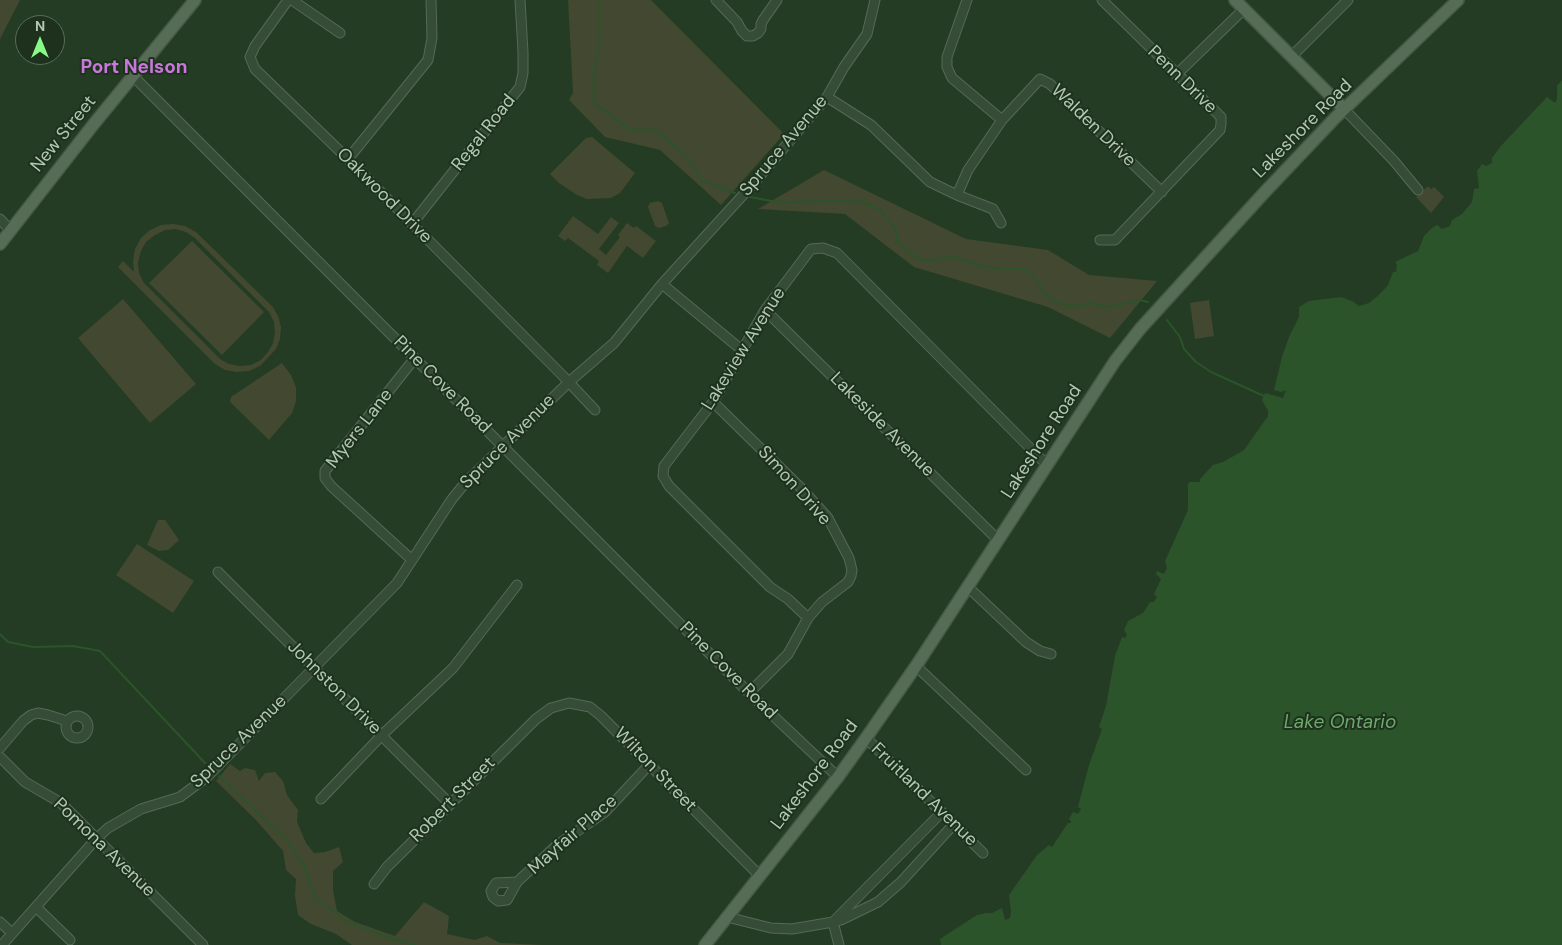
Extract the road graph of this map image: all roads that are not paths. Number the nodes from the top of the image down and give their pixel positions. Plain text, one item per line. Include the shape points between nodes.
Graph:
1 (195, 0) edge
2 (288, 0) edge
3 (292, 0) edge
4 (431, 0) edge
5 (520, 0) edge
6 (716, 0) edge
7 (777, 0) edge
8 (875, 0) edge
9 (967, 0) edge
10 (1102, 0) edge
11 (1235, 0) edge
12 (1348, 0) edge
13 (1458, 0) edge
14 (1244, 9) junction
15 (340, 33) dead end
16 (1292, 56) junction
17 (1176, 75) junction
18 (134, 76) junction
19 (827, 97) junction
20 (1344, 109) junction
21 (1002, 120) junction
22 (348, 159) junction
23 (1418, 190) dead end
24 (1162, 192) junction
25 (957, 195) junction
26 (0, 219) edge
27 (1001, 223) dead end
28 (412, 224) junction
29 (10, 230) junction
30 (1100, 240) dead end
31 (0, 244) edge
32 (662, 284) junction
33 (765, 310) junction
34 (743, 351) junction
35 (415, 358) junction
36 (569, 382) junction
37 (713, 402) junction
38 (595, 410) dead end
39 (502, 446) junction
40 (1048, 464) junction
41 (999, 539) junction
42 (411, 559) junction
43 (218, 572) dead end
44 (517, 585) dead end
45 (968, 587) junction
46 (808, 618) junction
47 (1052, 654) dead end
48 (916, 666) junction
49 (314, 667) junction
50 (749, 693) junction
51 (536, 719) joint
52 (67, 721) dead end
53 (382, 735) junction
54 (866, 738) junction
55 (0, 748) edge
56 (0, 757) edge
57 (649, 765) junction
58 (1026, 770) dead end
59 (838, 777) junction
60 (321, 799) dead end
61 (450, 804) junction
62 (954, 824) junction
63 (97, 838) junction
64 (983, 853) dead end
65 (760, 876) junction
66 (517, 882) dead end
67 (374, 884) dead end
68 (36, 907) junction
69 (727, 917) junction
70 (0, 922) edge
71 (833, 922) junction
72 (12, 933) junction
73 (70, 940) dead end
74 (199, 943) edge
75 (2, 945) edge
76 (705, 945) edge
77 (839, 945) edge

1 - 18 main road, New Street
2 - 22 street, Oakwood Drive via 250,57 255,69
3 - 15 street
4 - 22 street via 432,38 428,60
5 - 28 street, Regal Road via 523,73 520,87
6 - 7 street via 747,36 758,33
8 - 19 street, Spruce Avenue via 867,34
9 - 21 street via 947,57 947,67 952,78
10 - 17 street, Penn Drive
11 - 14 main road
12 - 16 street
13 - 20 main road, Lakeshore Road
14 - 16 main road
14 - 17 street
16 - 20 main road
17 - 24 street, Penn Drive via 1221,117 1221,124 1220,130
18 - 29 main road, New Street
18 - 35 street, Pine Cove Road
19 - 25 street via 870,125 930,182
19 - 32 street, Spruce Avenue
20 - 23 street
20 - 40 main road, Lakeshore Road via 1140,328
21 - 24 street, Walden Drive via 1038,80 1044,80
21 - 25 street, Walden Drive via 968,170
22 - 28 street, Oakwood Drive
24 - 30 street, Penn Drive via 1116,240
25 - 27 street via 994,209
26 - 29 street
28 - 36 street, Oakwood Drive
29 - 31 main road, New Street
32 - 34 street
32 - 36 street, Spruce Avenue via 614,343
33 - 34 street, Lakeview Avenue
33 - 40 street, Lakeview Avenue via 811,249 823,248 837,253
33 - 41 street, Lakeside Avenue
34 - 37 street, Lakeview Avenue
35 - 39 street, Pine Cove Road
35 - 42 street, Myers Lane via 325,471 325,478 331,486
36 - 38 street, Oakwood Drive
36 - 39 street, Spruce Avenue
37 - 46 street, Simon Drive via 828,518 848,558 852,570 848,582 822,602
37 - 46 street, Lakeview Avenue via 664,466 663,476 669,486 770,587
39 - 42 street, Spruce Avenue via 452,499
39 - 50 street, Pine Cove Road
40 - 41 main road, Lakeshore Road
41 - 45 main road, Lakeshore Road
42 - 49 street, Spruce Avenue via 397,583
43 - 49 street, Johnston Drive
44 - 53 street via 453,668
45 - 47 street via 1026,642
45 - 48 main road, Lakeshore Road
46 - 50 street, Simon Drive via 788,654
48 - 54 main road, Lakeshore Road
48 - 58 street
49 - 53 street, Johnston Drive
49 - 63 street, Spruce Avenue via 208,776 180,797 124,817
50 - 59 street, Pine Cove Road
51 - 57 street, Wilton Street via 551,708 569,703 590,708 602,716
51 - 61 street, Robert Street
52 - 55 street via 38,713 31,715
53 - 60 street
53 - 61 street, Johnston Drive
54 - 59 main road, Lakeshore Road
54 - 62 street, Fruitland Avenue
56 - 63 street, Pomona Avenue via 25,782 61,803
57 - 65 street, Wilton Street
57 - 66 street, Mayfair Place via 605,812 557,845
59 - 65 main road, Lakeshore Road
61 - 67 street, Robert Street
62 - 64 street, Fruitland Avenue
62 - 71 street via 901,882 878,902
62 - 71 street via 942,812
63 - 68 street, Spruce Avenue
63 - 74 street, Pomona Avenue
65 - 69 main road, Lakeshore Road
68 - 72 street, Spruce Avenue
68 - 73 street
69 - 71 street via 771,928 792,929
69 - 76 main road, Lakeshore Road
70 - 72 street
71 - 77 street
72 - 75 street, Spruce Avenue

